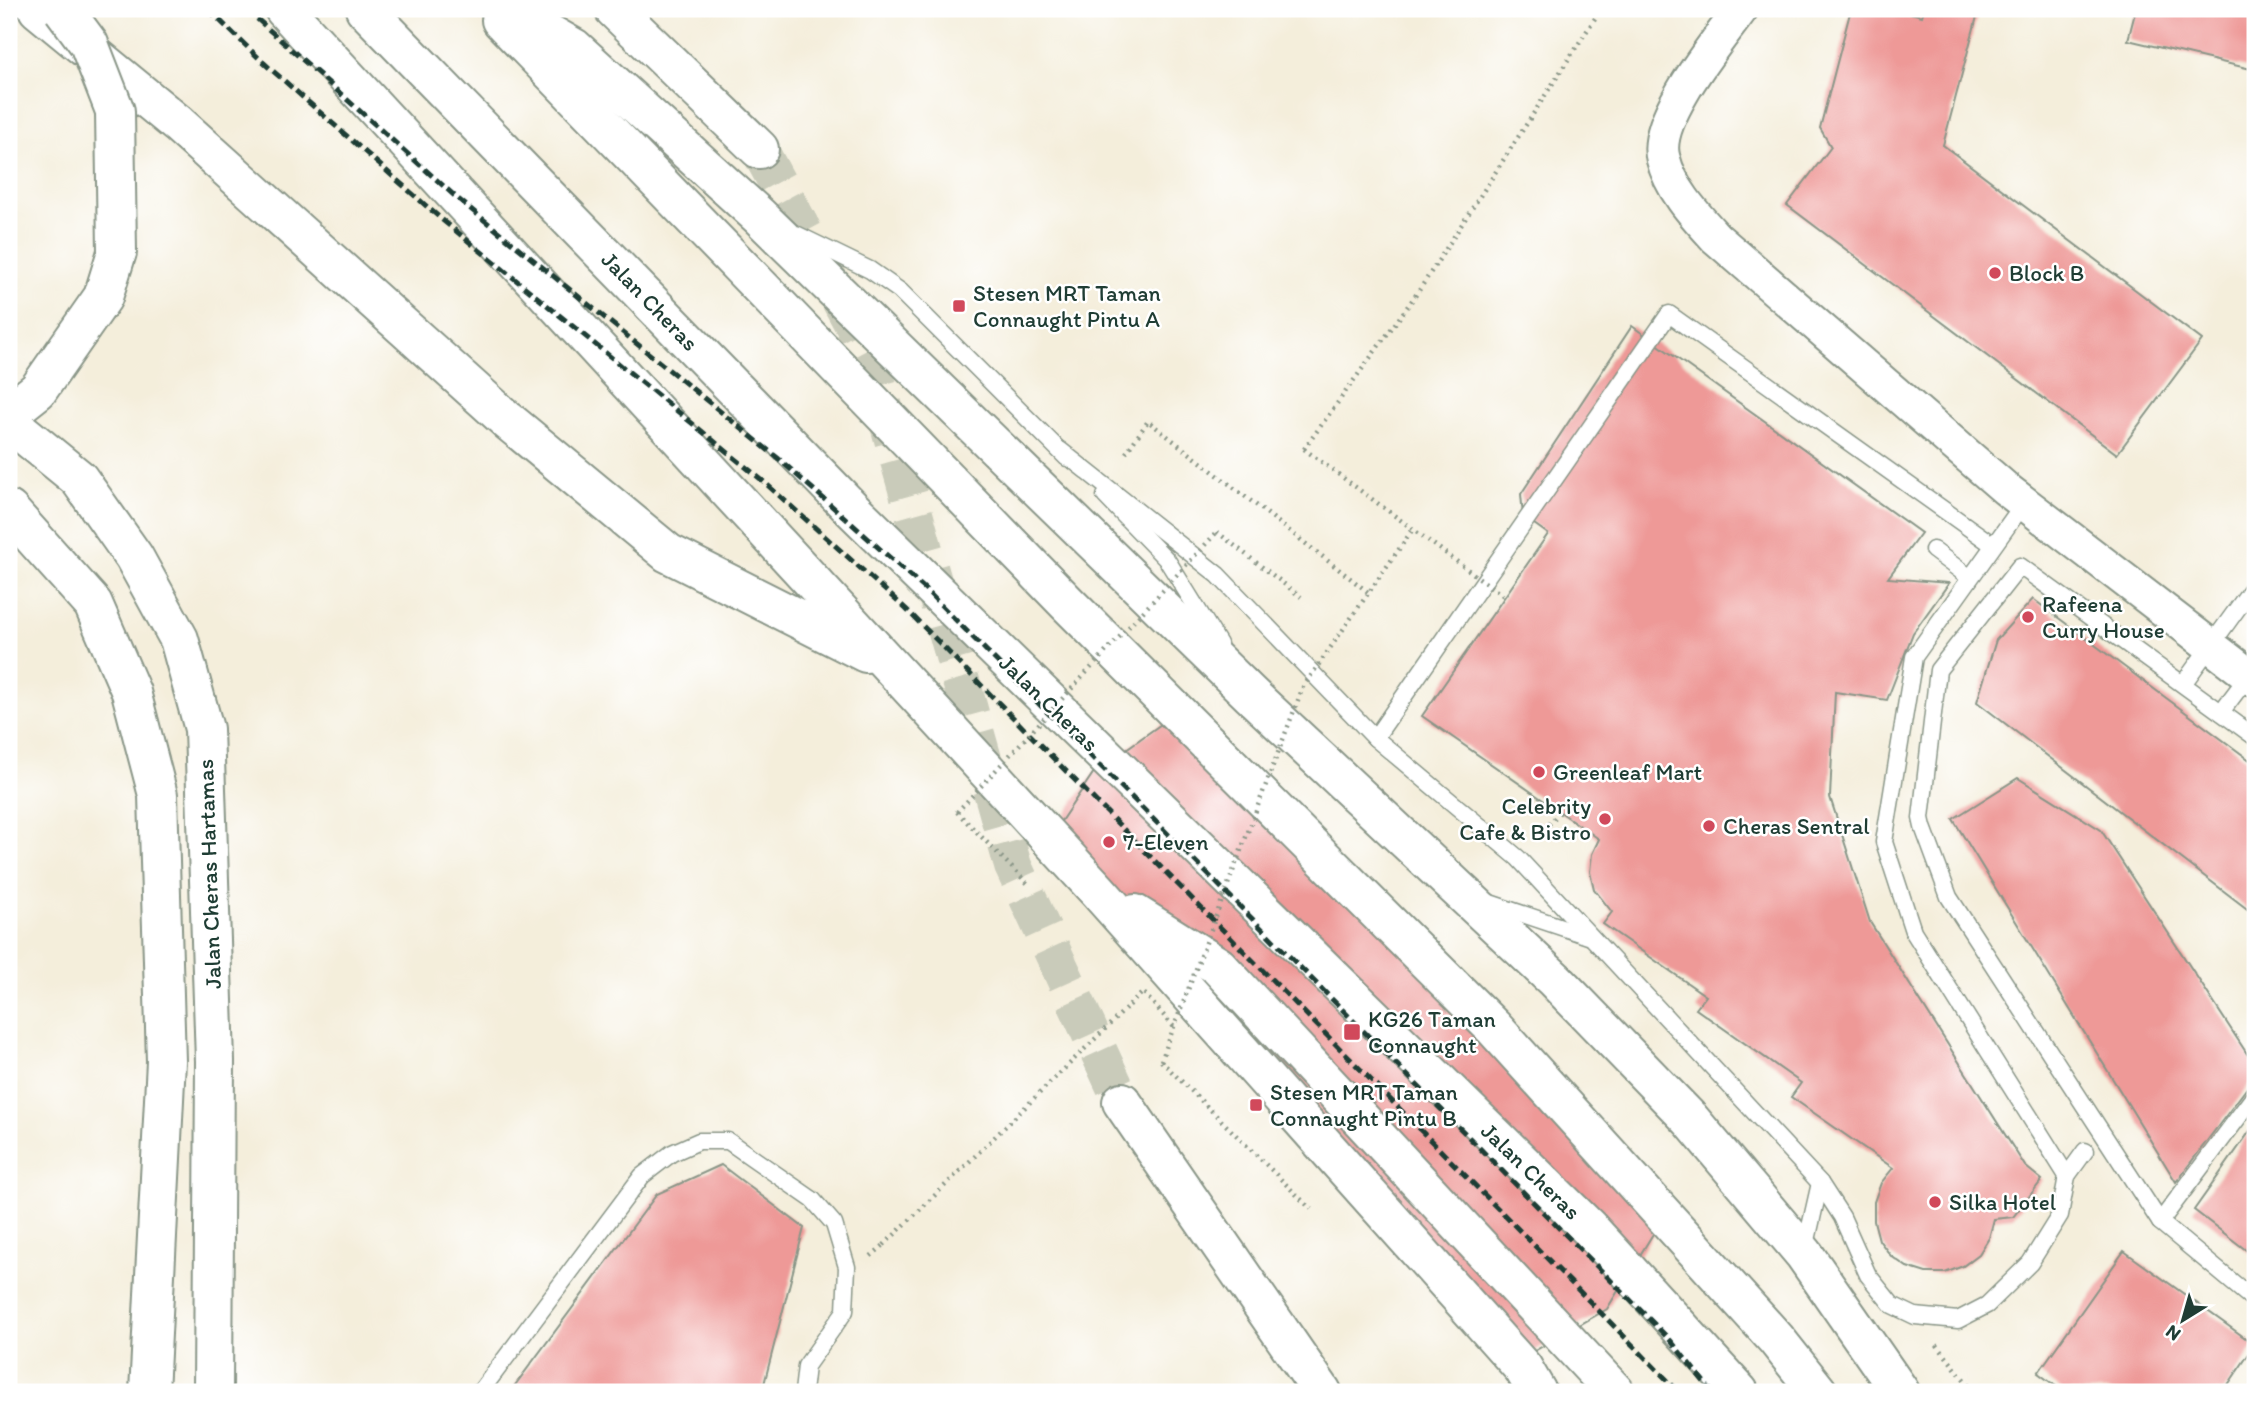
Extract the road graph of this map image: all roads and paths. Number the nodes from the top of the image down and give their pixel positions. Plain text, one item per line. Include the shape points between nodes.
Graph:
1 (38, 9) edge
2 (62, 9) edge
3 (285, 9) edge
4 (365, 9) edge
5 (489, 9) edge
6 (506, 9) edge
7 (614, 9) edge
8 (1601, 9) edge
9 (1741, 9) edge
10 (759, 149) tunnel mouth
11 (759, 216) junction
12 (9, 413) edge
13 (9, 422) edge
14 (1060, 450) junction
15 (1126, 453) dead end
16 (2015, 496) junction
17 (9, 510) edge
18 (1413, 529) junction
19 (1993, 545) junction
20 (1933, 550) dead end
21 (1969, 577) junction
22 (2253, 586) dead end
23 (1368, 592) junction
24 (1301, 597) dead end
25 (1505, 597) dead end
26 (2210, 646) junction
27 (888, 664) junction
28 (2252, 677) edge
29 (2183, 684) junction
30 (1251, 695) junction
31 (2221, 712) junction
32 (2255, 737) edge
33 (1375, 738) junction
34 (1560, 812) dead end
35 (1518, 858) junction
36 (1029, 885) dead end
37 (1098, 891) junction
38 (1465, 894) junction
39 (1591, 937) junction
40 (1174, 1027) junction
41 (2255, 1095) edge
42 (1122, 1102) tunnel mouth
43 (214, 1145) junction
44 (2085, 1151) dead end
45 (2067, 1176) junction
46 (1820, 1183) junction
47 (1311, 1209) dead end
48 (2161, 1222) junction
49 (884, 1245) dead end
50 (1804, 1254) junction
51 (154, 1300) junction
52 (2255, 1301) edge
53 (1915, 1316) junction
54 (149, 1392) edge
55 (213, 1392) edge
56 (480, 1392) edge
57 (803, 1392) edge
58 (1322, 1392) edge
59 (1537, 1392) edge
60 (1615, 1392) edge
61 (1739, 1392) edge
62 (1818, 1392) edge
63 (1900, 1392) edge
64 (1974, 1392) edge

1 - 27 main road, bridge via 178,124 507,420 668,553
2 - 12 main road, bridge via 89,44 115,111 117,252 103,297 38,390
3 - 27 main road
4 - 61 main road, Jalan Cheras via 861,518 1588,1227
5 - 62 main road via 1067,603 1494,1028 1776,1339
6 - 11 main road via 575,48
7 - 10 main road
8 - 18 path, bridge via 1418,292 1304,449
9 - 16 street via 1667,119 1662,157 1683,202 1716,238
11 - 14 lane via 870,270 900,291
11 - 30 main road
13 - 43 main road, Jalan Cheras Hartamas via 79,479 134,557 179,639 204,729
14 - 30 lane via 1167,560
14 - 33 lane via 1218,575
15 - 23 path via 1148,421
16 - 19 lane
16 - 26 street
17 - 51 main road via 93,604 131,692 158,795 166,1061
18 - 23 path, bridge
18 - 25 path, bridge
19 - 21 lane
19 - 33 lane via 1669,314
20 - 21 lane
21 - 45 lane via 1914,656 1884,842 1913,931
22 - 26 lane
23 - 40 path, bridge via 1303,687
24 - 36 path, bridge via 1217,532 957,812
26 - 28 street
26 - 29 lane
27 - 37 main road
28 - 31 lane
29 - 31 lane
29 - 48 lane via 2020,566 1938,670 1921,818 1949,897
30 - 38 main road
31 - 32 lane
33 - 35 lane
34 - 35 path
35 - 39 lane
37 - 59 main road via 1523,1368
37 - 60 main road via 1218,966
38 - 39 lane
38 - 50 main road via 1690,1119
39 - 46 lane
40 - 47 path, bridge via 1161,1061
40 - 49 path, bridge via 1143,992
41 - 48 lane
42 - 58 main road
43 - 51 main road via 201,1147 183,1164
43 - 55 main road, Jalan Cheras Hartamas
44 - 45 lane
45 - 53 lane via 2060,1215 2030,1263 1987,1305 1958,1320
46 - 50 lane
46 - 53 lane via 1842,1217 1868,1275 1892,1305
48 - 52 lane
50 - 63 main road
51 - 54 main road
53 - 64 path
56 - 57 lane via 642,1176 672,1153 699,1141 728,1141 813,1200 834,1224 847,1267 845,1311 806,1366

